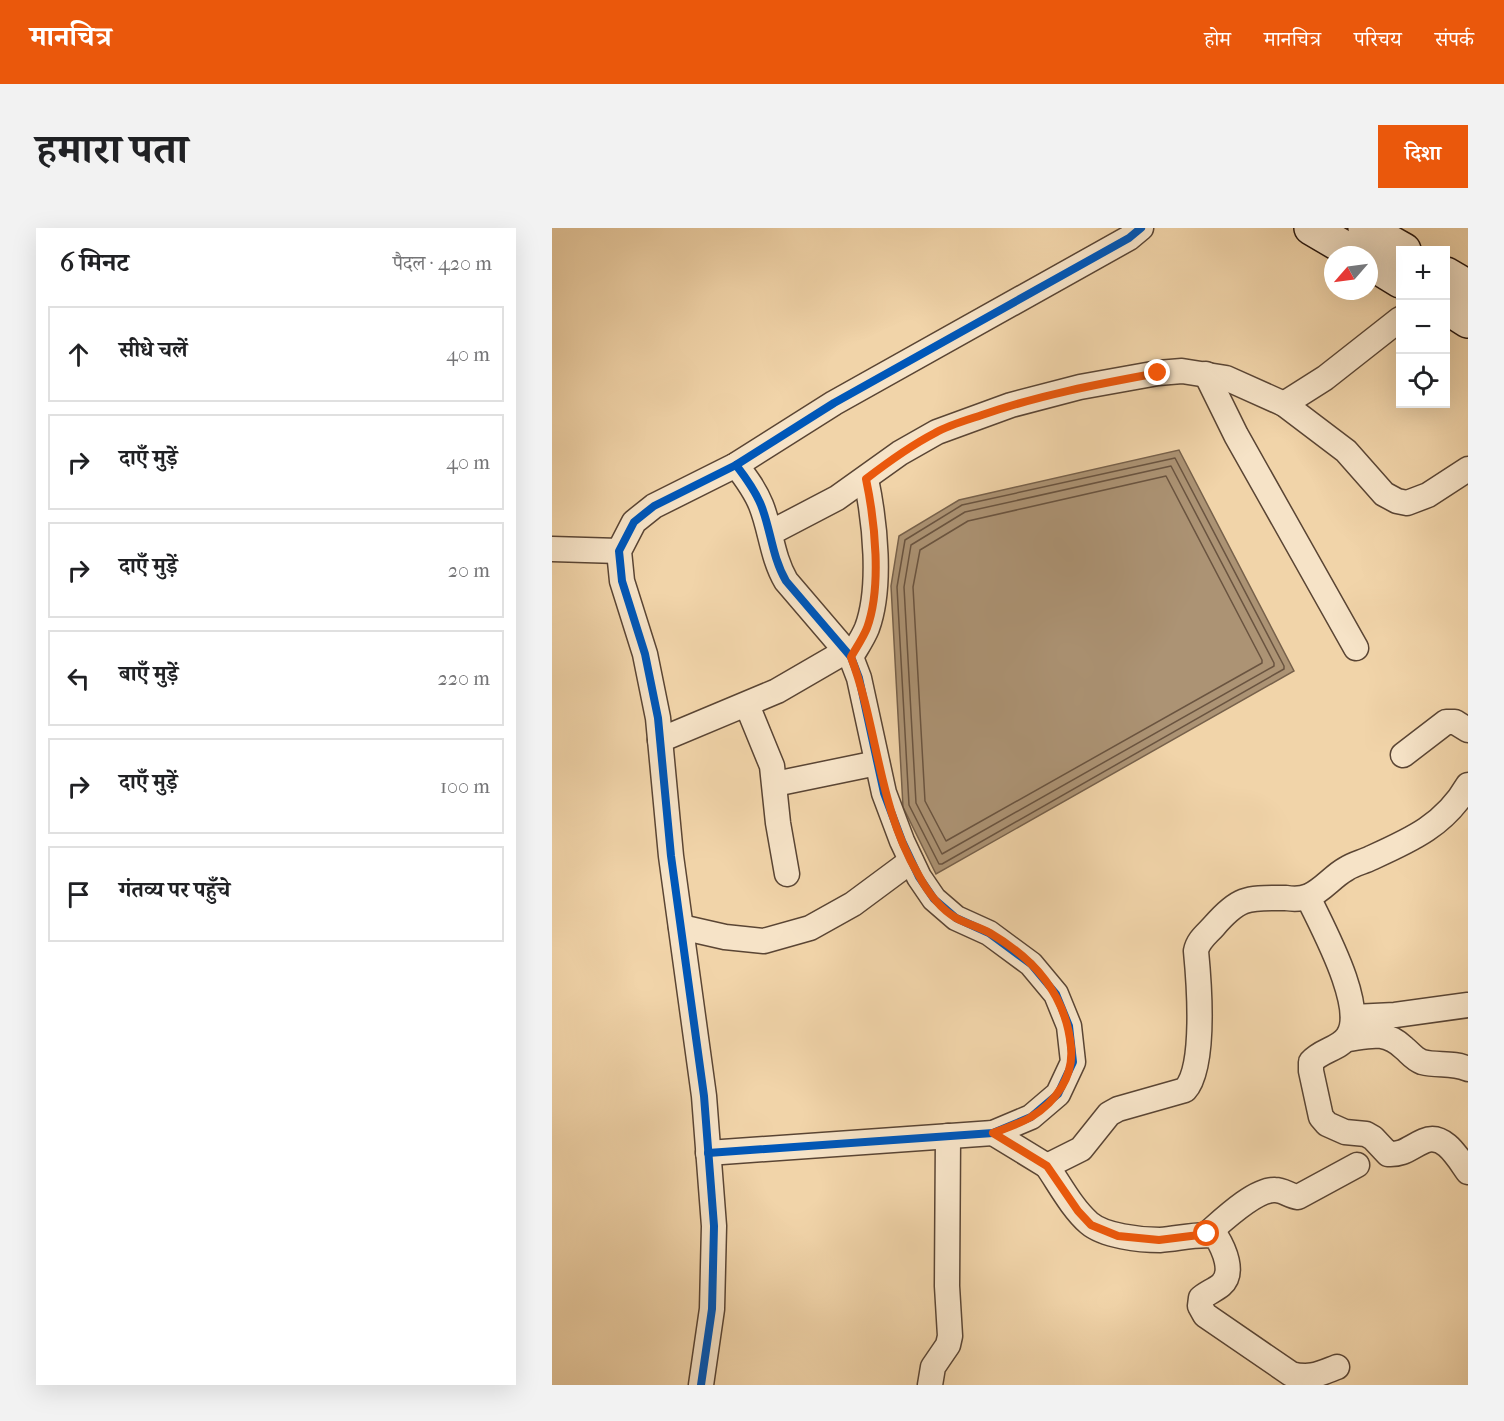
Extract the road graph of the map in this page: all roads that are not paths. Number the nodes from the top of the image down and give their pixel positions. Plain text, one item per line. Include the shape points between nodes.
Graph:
1 (1141, 228) edge
2 (1311, 228) edge
3 (1365, 228) edge
4 (1342, 246) edge
5 (1397, 246) edge
6 (1378, 267) edge
7 (1450, 276) edge
8 (1396, 278) edge
9 (1468, 287) edge
10 (1450, 310) edge
11 (1468, 321) edge
12 (1396, 323) edge
13 (1206, 374) junction
14 (1284, 404) junction
15 (736, 465) junction
16 (1468, 469) edge
17 (866, 479) junction
18 (770, 532) junction
19 (552, 549) edge
20 (619, 551) junction
21 (1356, 648) dead end
22 (848, 654) junction
23 (747, 705) junction
24 (1468, 730) edge
25 (660, 740) junction
26 (1403, 755) dead end
27 (878, 763) junction
28 (775, 784) junction
29 (1468, 785) edge
30 (910, 861) junction
31 (787, 874) dead end
32 (1308, 897) junction
33 (681, 927) junction
34 (1468, 1005) edge
35 (1350, 1028) junction
36 (1468, 1069) edge
37 (993, 1133) junction
38 (948, 1136) junction
39 (708, 1153) junction
40 (1357, 1165) dead end
41 (1047, 1166) junction
42 (1468, 1172) edge
43 (1207, 1234) junction
44 (1337, 1367) dead end
45 (700, 1385) edge
46 (930, 1385) edge

1 - 15 street via 834,404
2 - 4 main road
3 - 5 main road
6 - 8 main road
7 - 9 main road
10 - 11 main road
12 - 14 street
13 - 14 street via 1226,378
13 - 17 street via 1158,373 1011,405 937,432
13 - 21 street via 1220,406
14 - 16 street via 1346,451 1384,494 1397,501 1407,503 1428,495
15 - 18 street via 754,489
15 - 20 street via 654,506 634,522
17 - 18 street via 808,515
17 - 22 street via 873,510 876,588 866,630
18 - 22 street via 786,581
19 - 20 street
20 - 25 street via 622,581 645,654
22 - 23 street
22 - 27 street via 859,678
23 - 25 street
23 - 28 street via 772,766
24 - 26 street via 1455,722 1446,722
25 - 33 street
27 - 28 street
27 - 30 street via 884,793
28 - 31 street
29 - 32 street via 1424,833 1349,867
30 - 33 street via 853,904 810,928 764,941
30 - 37 street via 934,899 956,918 989,933 1031,964 1056,994 1069,1026 1073,1062 1059,1094 1031,1117
32 - 35 street via 1343,972 1350,996
32 - 41 street via 1258,897 1228,909 1197,944 1200,1015 1191,1084 1174,1095 1118,1109 1081,1149
33 - 39 street
34 - 35 street via 1395,1015
35 - 36 street via 1394,1039 1420,1061
35 - 42 street via 1338,1046 1311,1062 1321,1117 1346,1132 1366,1134 1388,1154 1399,1155 1436,1138 1445,1143
37 - 38 street
37 - 41 street
38 - 39 street
38 - 46 street via 950,1336 933,1366
39 - 45 street via 714,1226 712,1309
40 - 43 street via 1298,1197 1276,1190 1261,1193
41 - 43 street via 1091,1225 1118,1236 1159,1240
43 - 44 street via 1216,1236 1220,1242 1229,1270 1221,1285 1201,1298 1204,1315 1291,1374 1315,1376

